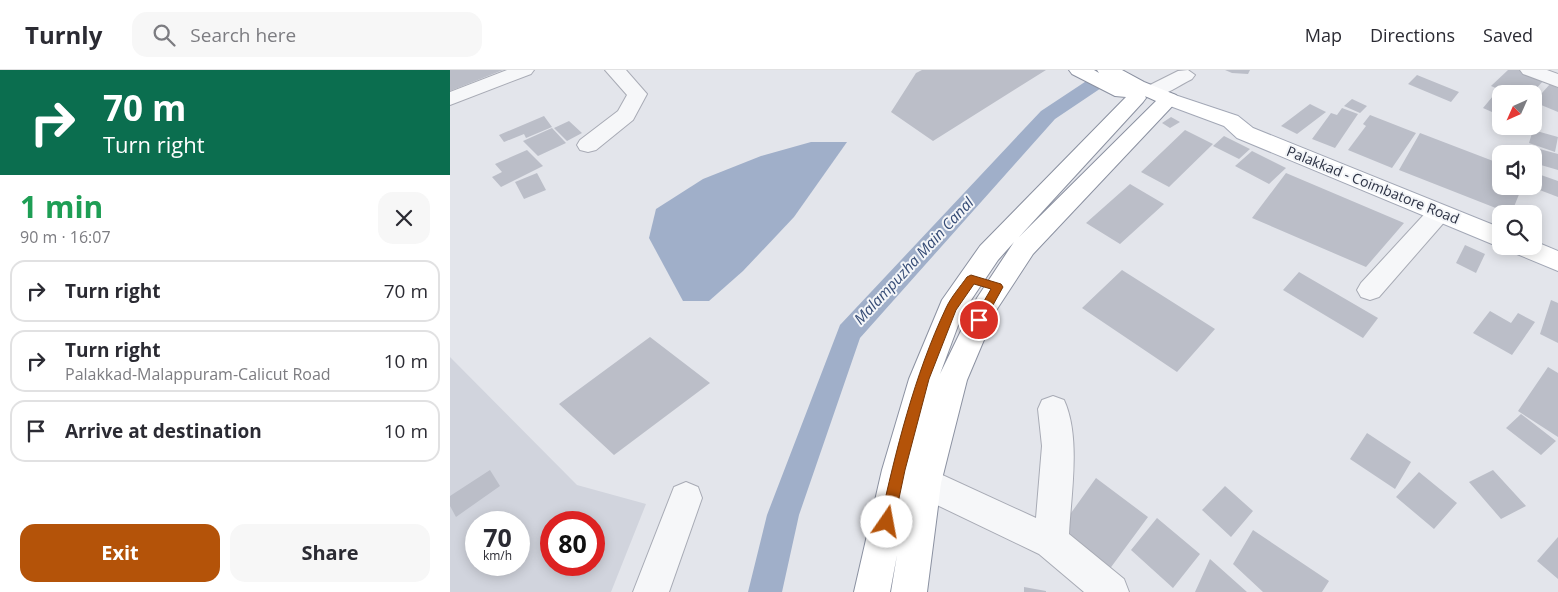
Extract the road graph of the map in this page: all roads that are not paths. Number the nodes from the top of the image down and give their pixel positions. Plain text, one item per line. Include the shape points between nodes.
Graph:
1 (524, 70) edge
2 (615, 70) edge
3 (1079, 70) edge
4 (1107, 70) edge
5 (1530, 70) edge
6 (1187, 73) edge
7 (1558, 82) edge
8 (1146, 96) junction
9 (450, 100) edge
10 (588, 145) dead end
11 (1439, 212) junction
12 (1492, 234) edge
13 (1542, 255) edge
14 (1558, 261) edge
15 (971, 280) junction
16 (998, 287) junction
17 (1370, 290) dead end
18 (1052, 409) dead end
19 (925, 483) junction
20 (686, 498) dead end
21 (1051, 542) junction
22 (651, 592) edge
23 (872, 592) edge
24 (910, 592) edge
25 (1111, 592) edge

1 - 9 street
2 - 10 street via 637,94 626,115
3 - 8 main road, Palakkad - Coimbatore Road
4 - 8 main road, Palakkad - Coimbatore Road
5 - 7 street
6 - 8 street
8 - 11 main road, Palakkad - Coimbatore Road via 1228,135 1245,132
8 - 15 main road via 989,252
8 - 16 main road via 1024,247
11 - 12 main road, Palakkad - Coimbatore Road
11 - 17 street
13 - 14 main road
15 - 16 main road
15 - 23 main road via 952,308 924,379 898,470
16 - 19 main road via 986,305 952,380
18 - 21 street via 1058,446
19 - 21 street
19 - 24 main road
20 - 22 street
21 - 25 street

